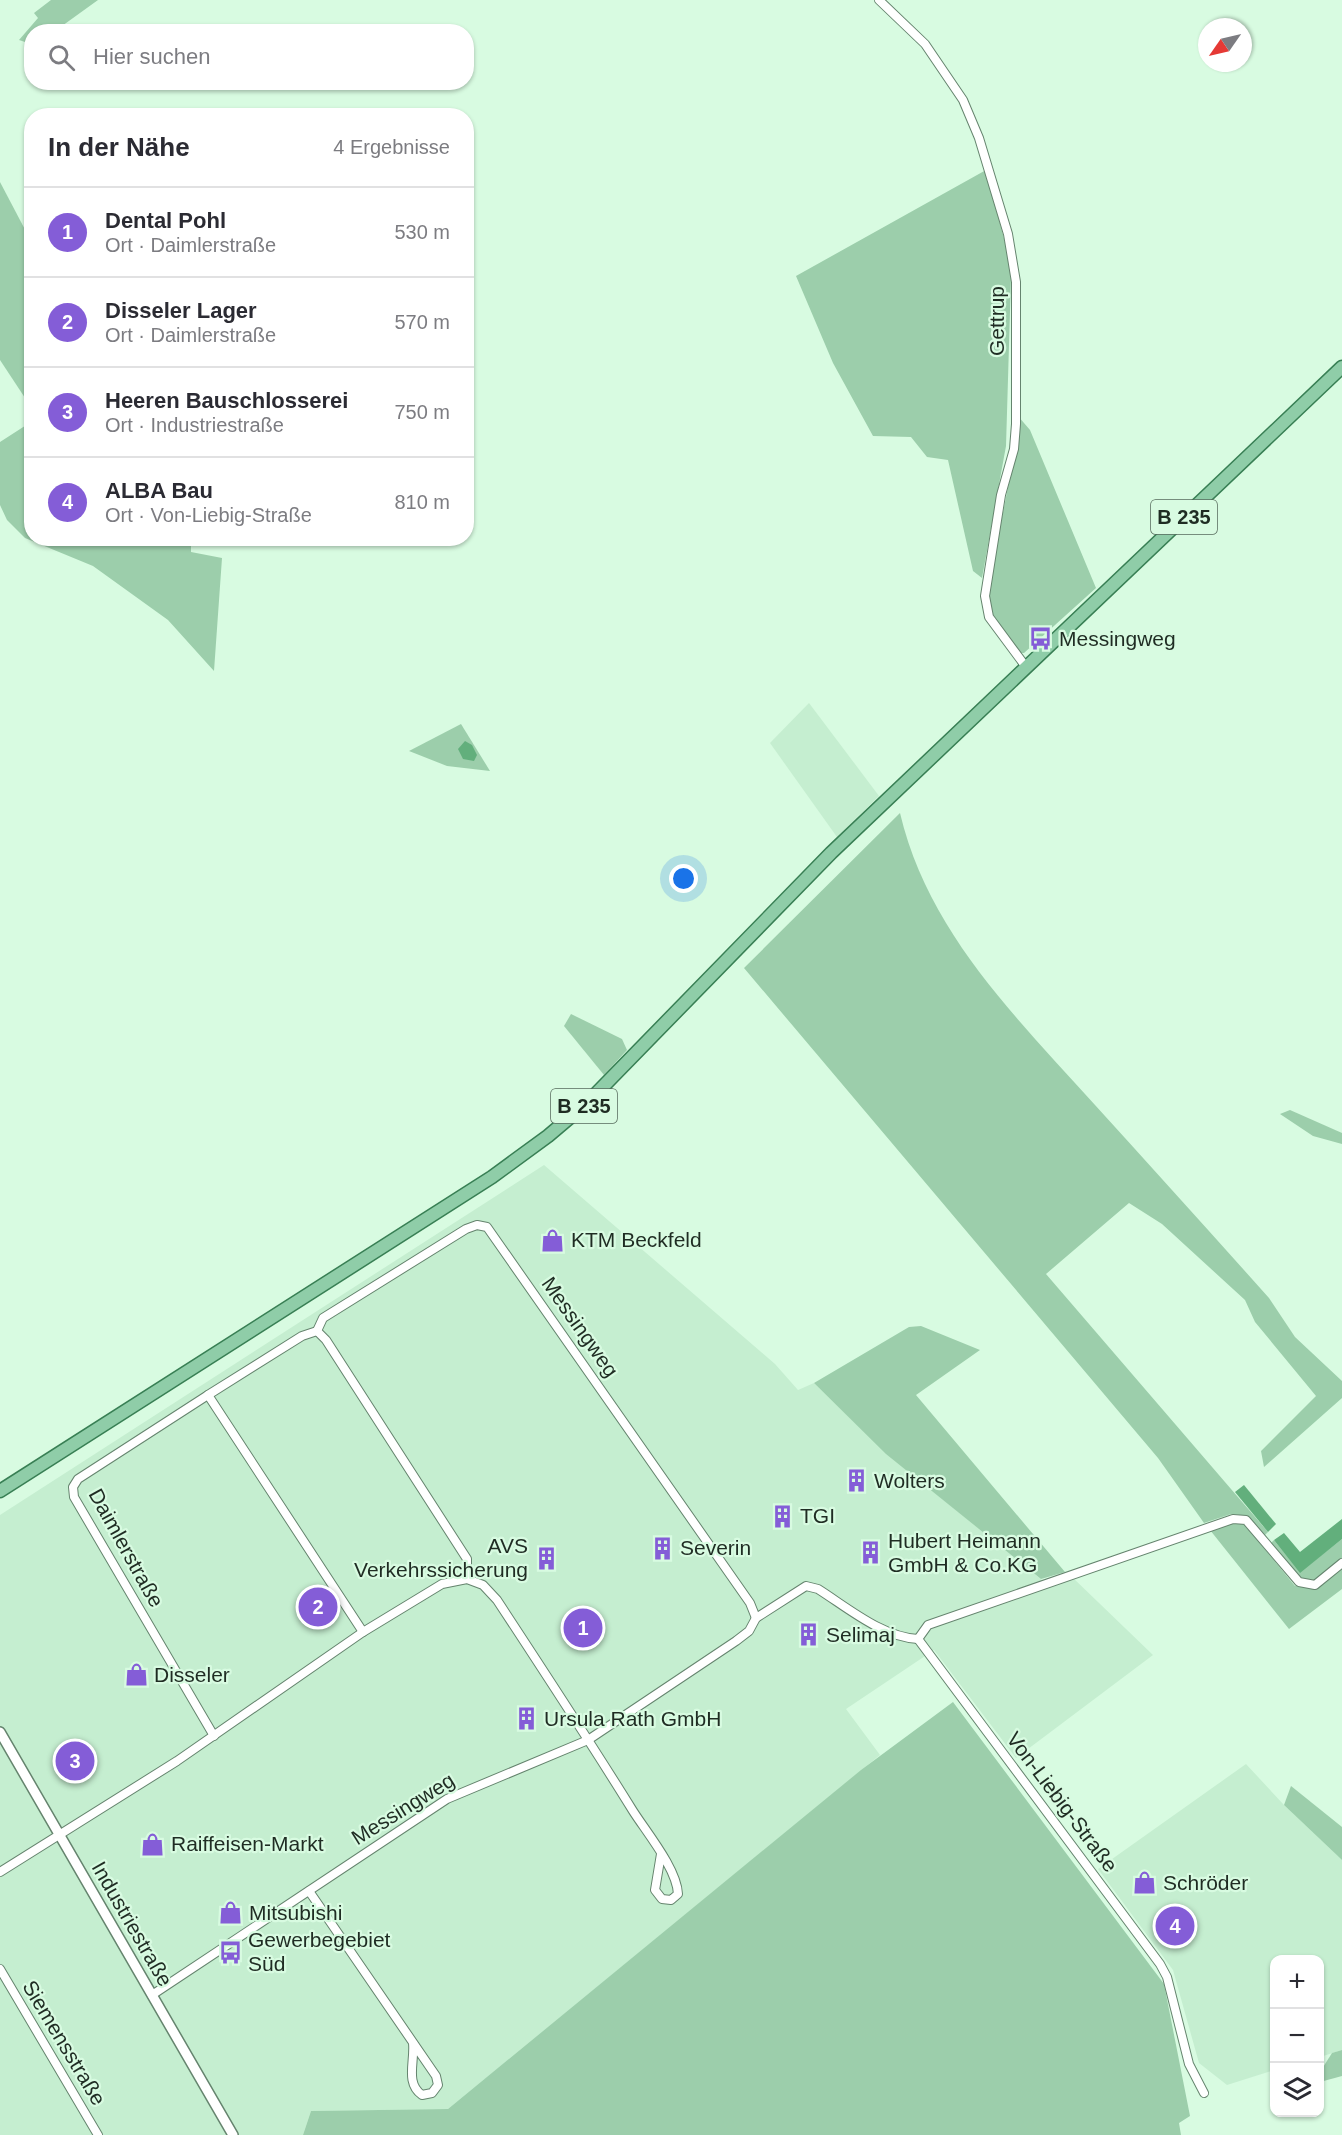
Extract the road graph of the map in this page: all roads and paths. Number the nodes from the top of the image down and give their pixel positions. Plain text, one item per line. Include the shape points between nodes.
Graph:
1 (879, 0) edge
2 (1342, 367) edge
3 (1026, 667) junction
4 (317, 1331) junction
5 (208, 1395) junction
6 (0, 1491) edge
7 (1342, 1563) edge
8 (467, 1580) junction
9 (756, 1618) junction
10 (363, 1632) junction
11 (918, 1639) junction
12 (0, 1732) edge
13 (214, 1736) junction
14 (588, 1740) junction
15 (58, 1833) junction
16 (661, 1854) junction
17 (0, 1872) edge
18 (309, 1891) junction
19 (0, 1970) edge
20 (152, 1995) junction
21 (413, 2043) junction
22 (1204, 2093) dead end
23 (98, 2135) edge
24 (233, 2135) edge

1 - 3 street, Gettrup via 925,44 963,100 1008,234 1016,282 1016,424 985,596 989,617
2 - 3 main road, B 235
3 - 6 main road, B 235 via 831,853 606,1084 548,1136 492,1177
4 - 5 street, Daimlerstraße via 302,1336
4 - 8 street via 467,1559
4 - 9 street, Messingweg via 323,1318 466,1229 487,1227 750,1603
5 - 10 street
5 - 13 street, Daimlerstraße via 78,1479 73,1490
7 - 11 street via 1315,1585 1299,1582 1246,1521 1233,1519 928,1625
8 - 10 street via 442,1584
8 - 14 street via 483,1585 497,1600
9 - 11 street, Messingweg via 801,1589 813,1587 903,1639
9 - 14 street, Messingweg via 749,1631 736,1641
10 - 13 street
11 - 22 street, Von-Liebig-Straße via 1160,1964 1167,1977 1189,2064
12 - 15 street, Industriestraße
13 - 15 street
14 - 16 street
14 - 18 street, Messingweg via 447,1798
15 - 17 street
15 - 20 street, Industriestraße
16 - 16 street via 656,1890 662,1899 671,1900 678,1894 677,1883
18 - 20 street, Messingweg
18 - 21 street
19 - 23 street, Siemensstraße
20 - 24 street, Industriestraße
21 - 21 street via 436,2076 438,2085 432,2093 422,2095 411,2080

